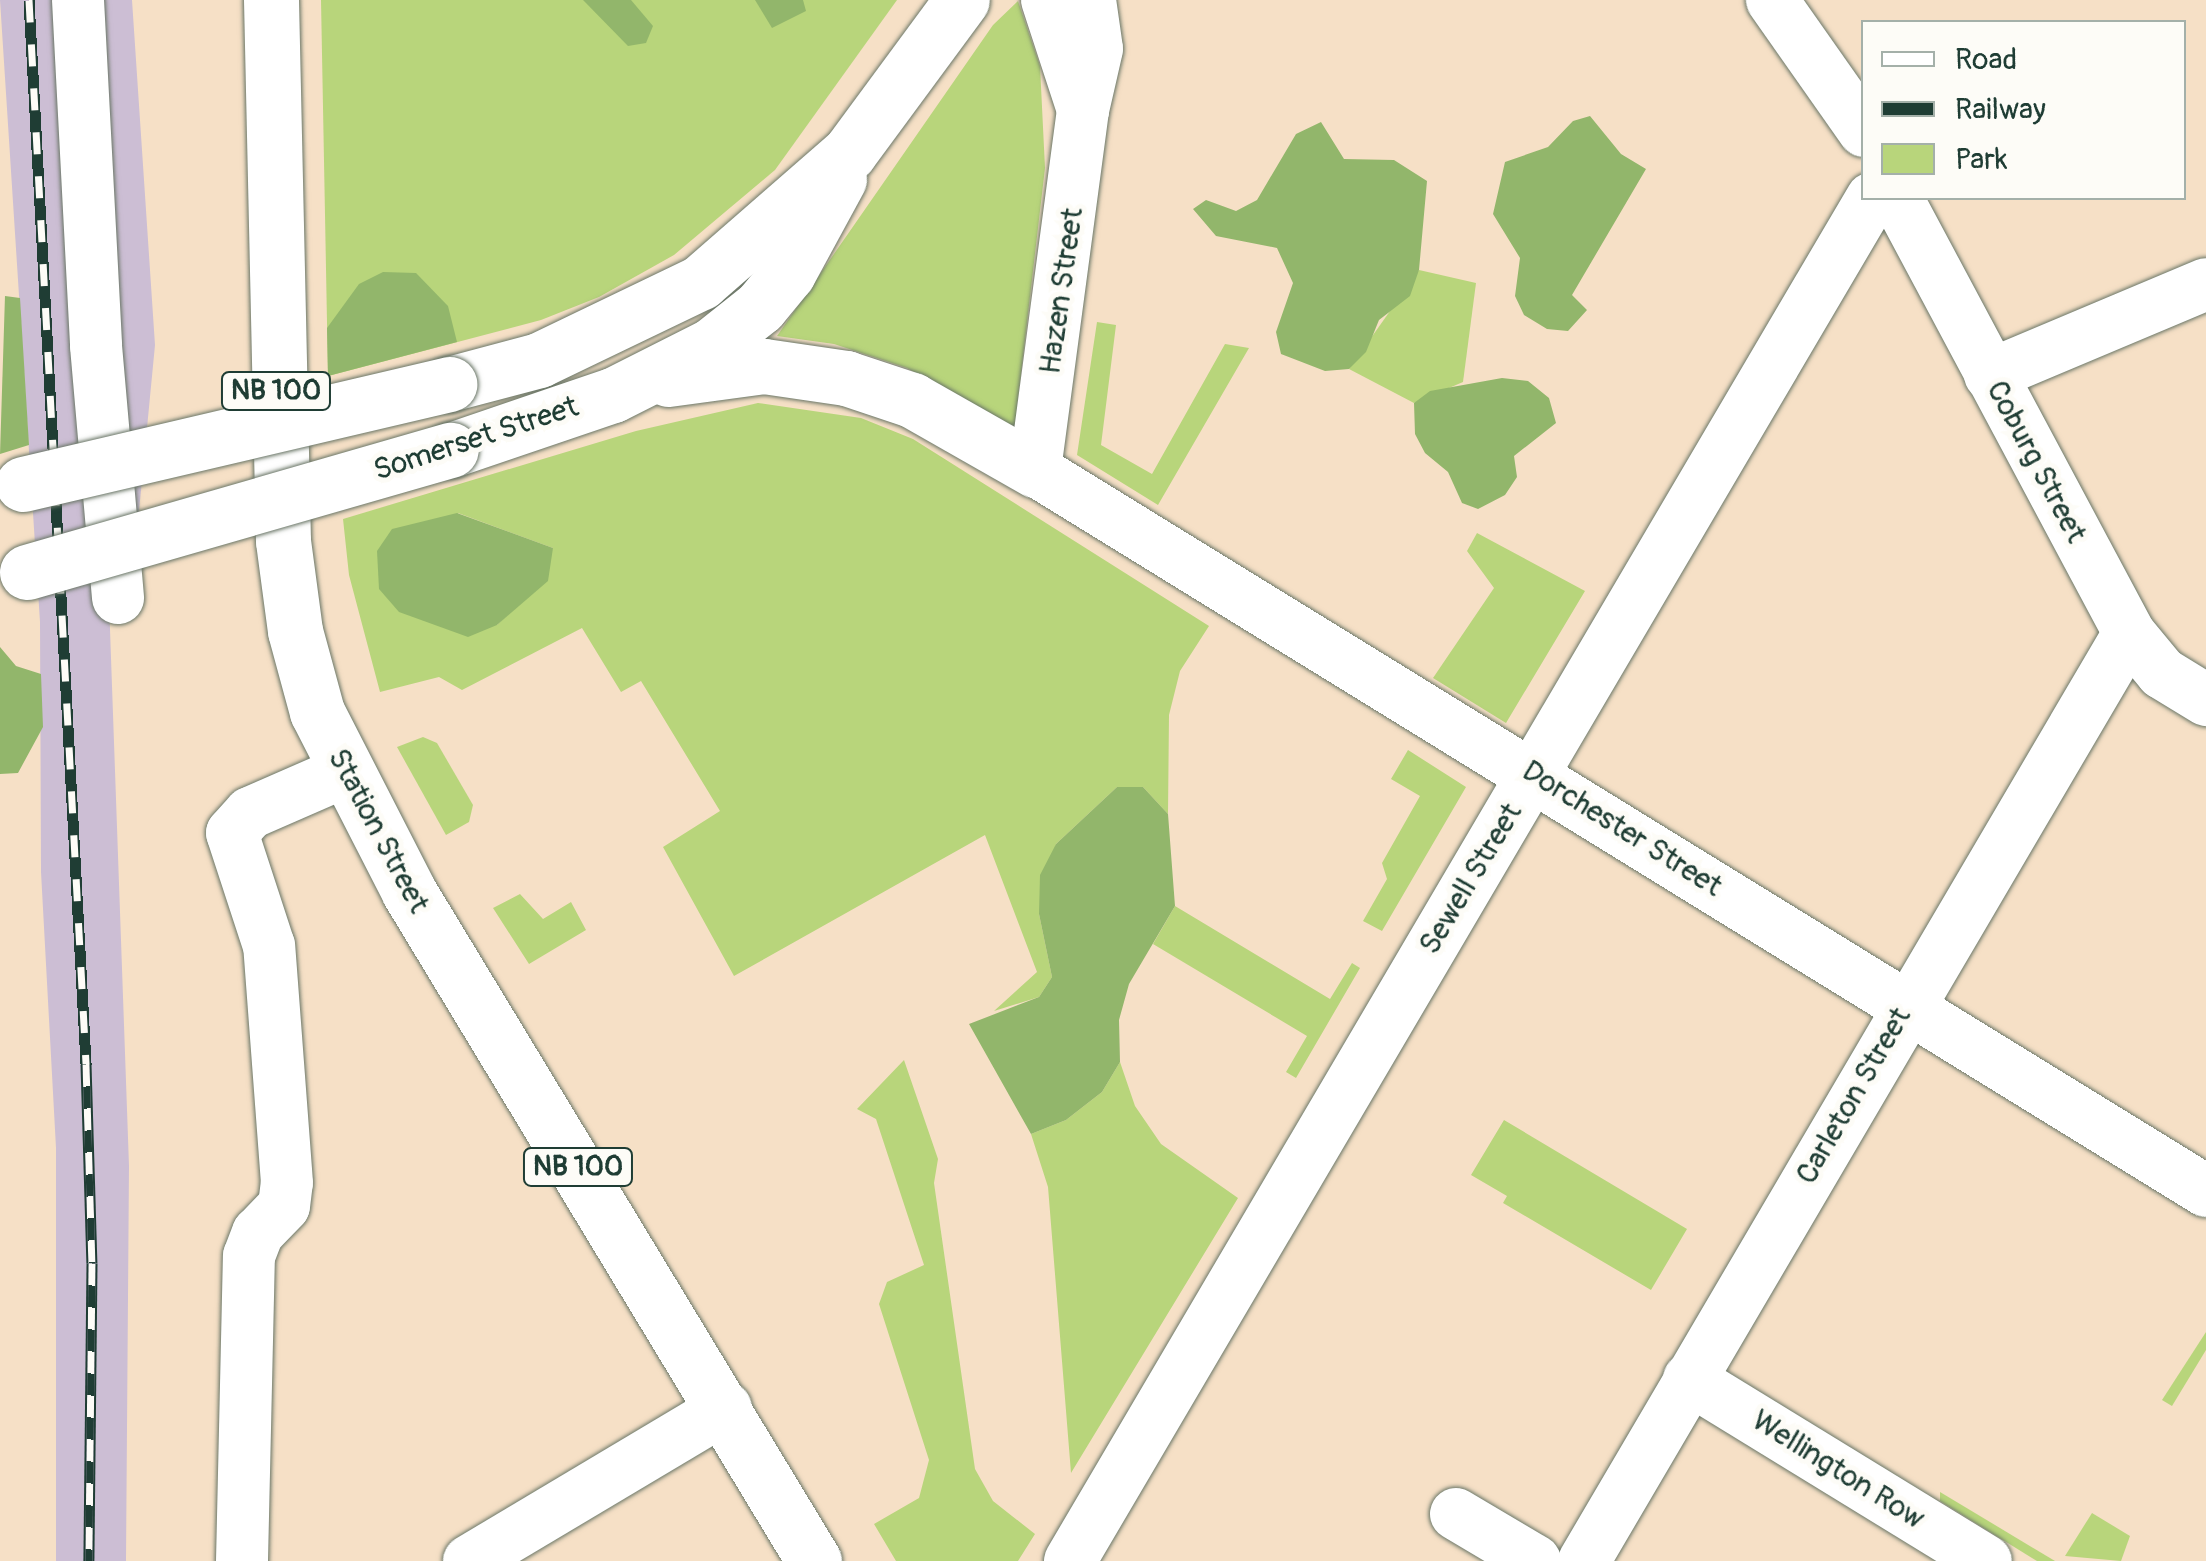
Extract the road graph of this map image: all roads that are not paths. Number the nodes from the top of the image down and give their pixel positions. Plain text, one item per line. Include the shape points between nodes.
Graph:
1 (78, 0) edge
2 (271, 0) edge
3 (1047, 0) edge
4 (1090, 0) edge
5 (1772, 0) edge
6 (945, 12) edge
7 (1083, 110) junction
8 (1861, 127) edge
9 (849, 153) junction
10 (1871, 200) edge
11 (1898, 200) edge
12 (2206, 284) edge
13 (1990, 375) junction
14 (612, 395) junction
15 (1036, 470) junction
16 (11, 487) edge
17 (14, 575) edge
18 (118, 598) dead end
19 (2129, 633) junction
20 (2206, 700) edge
21 (344, 772) junction
22 (1534, 772) junction
23 (1904, 1009) junction
24 (2206, 1191) edge
25 (1689, 1379) junction
26 (726, 1408) junction
27 (1456, 1514) dead end
28 (242, 1561) edge
29 (469, 1561) edge
30 (814, 1561) edge
31 (1070, 1561) edge
32 (1535, 1561) edge
33 (1584, 1561) edge
34 (1986, 1561) edge

1 - 18 street via 96,346
2 - 21 main road, Station Street / NB 100 via 276,386 287,592 312,697
3 - 7 street, Hazen Street
4 - 7 street, Hazen Street via 1097,49
5 - 8 street
6 - 9 main road, Somerset Street
7 - 15 street, Hazen Street
9 - 14 main road, Somerset Street via 826,211 760,307 676,368
9 - 16 main road, Somerset Street, bridge via 701,282 539,360
10 - 22 street, Sewell Street
11 - 13 street, Coburg Street
12 - 13 street
13 - 19 street, Coburg Street
14 - 15 main road via 684,375 764,366 846,378 912,400
14 - 17 main road, Somerset Street, bridge via 451,450
15 - 22 street, Dorchester Street
19 - 20 street, Coburg Street via 2162,672
19 - 23 street, Carleton Street
21 - 26 main road, Station Street / NB 100 via 408,892
21 - 28 street via 240,819 232,833 269,946 287,1183 284,1206 258,1233 249,1256
22 - 23 street, Dorchester Street
22 - 31 street, Sewell Street
23 - 24 street, Dorchester Street
23 - 25 street, Carleton Street
25 - 33 street, Carleton Street
25 - 34 street, Wellington Row
26 - 29 street
26 - 30 main road, Station Street / NB 100
27 - 32 street

